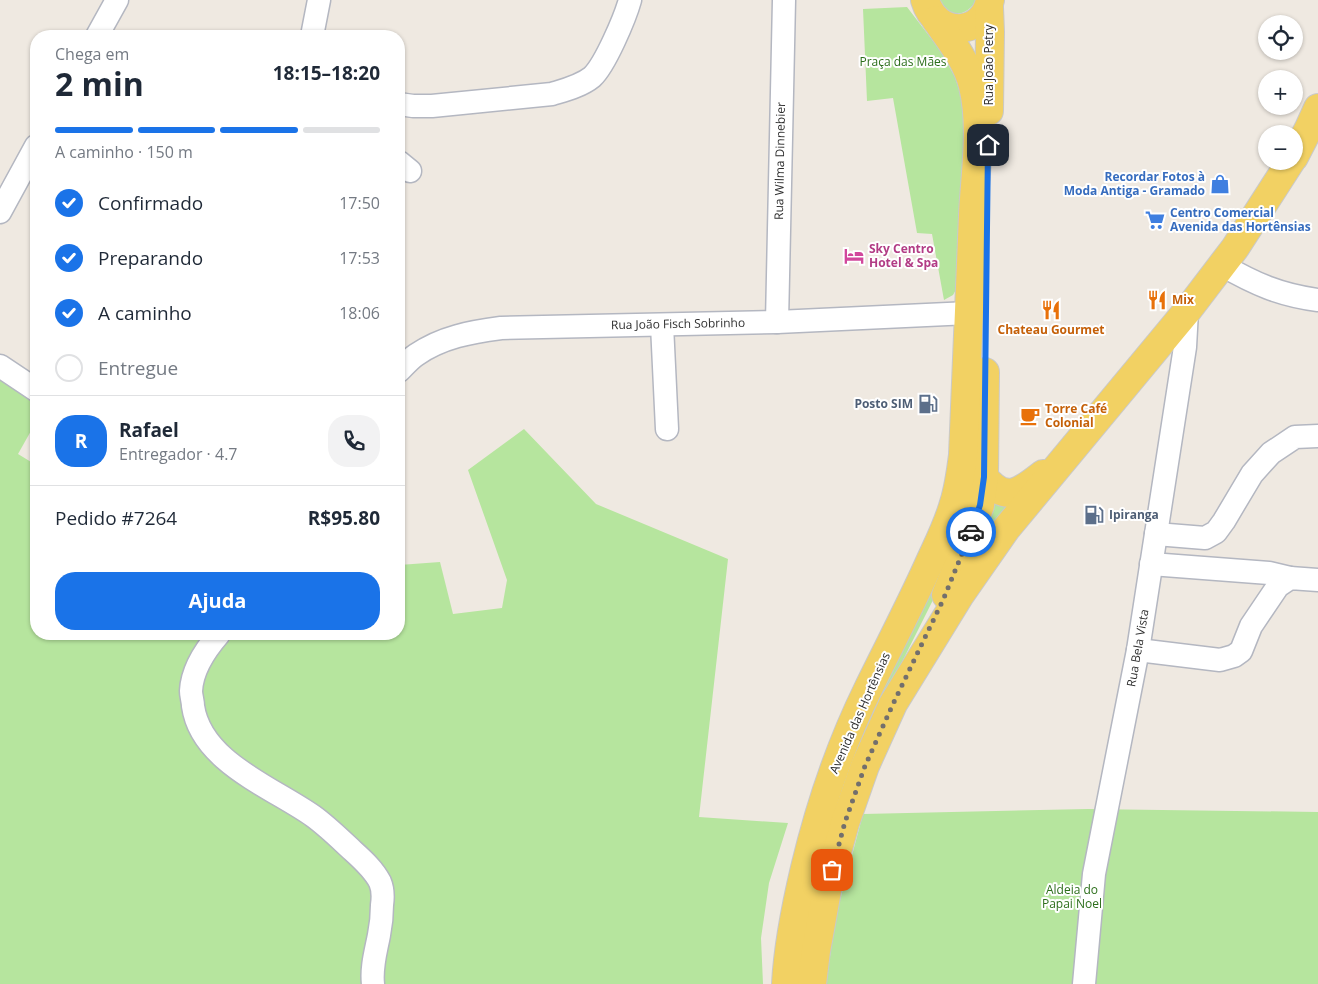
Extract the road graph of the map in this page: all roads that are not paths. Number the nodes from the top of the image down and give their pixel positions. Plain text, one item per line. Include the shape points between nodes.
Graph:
1 (117, 0) edge
2 (319, 0) edge
3 (630, 0) edge
4 (784, 0) edge
5 (990, 4) edge
6 (928, 8) edge
7 (100, 30) edge
8 (313, 30) edge
9 (405, 105) edge
10 (1318, 108) edge
11 (1303, 140) edge
12 (30, 157) edge
13 (1285, 170) edge
14 (0, 212) edge
15 (1222, 264) junction
16 (1318, 300) edge
17 (1187, 311) junction
18 (969, 313) junction
19 (777, 322) junction
20 (662, 325) junction
21 (405, 365) edge
22 (0, 366) edge
23 (30, 386) edge
24 (667, 429) dead end
25 (1318, 436) edge
26 (1064, 459) junction
27 (972, 479) junction
28 (1156, 534) junction
29 (1151, 564) junction
30 (1290, 578) junction
31 (1318, 580) edge
32 (214, 640) edge
33 (1138, 650) junction
34 (893, 704) junction
35 (373, 984) edge
36 (786, 984) edge
37 (812, 984) edge
38 (1084, 984) edge

1 - 7 street
2 - 8 street
3 - 9 street via 600,68 591,78 569,89 552,94 432,106
4 - 19 street, Rua Wilma Dinnebier
5 - 6 main road via 976,23 955,28 945,26
5 - 27 main road, Rua João Petry via 986,278
6 - 18 main road, Rua João Petry via 965,64 977,111
10 - 11 main road
12 - 14 street
13 - 15 main road
15 - 16 street via 1275,291
15 - 17 main road
17 - 26 main road
17 - 28 street, Rua Bela Vista via 1185,347
18 - 19 street, Rua João Fisch Sobrinho
18 - 27 main road, Rua João Petry via 963,455
19 - 20 street, Rua João Fisch Sobrinho
20 - 21 street, Rua João Fisch Sobrinho via 501,328 469,332 441,341
20 - 24 street
22 - 23 street
25 - 28 street via 1295,437 1271,453 1252,474 1216,532 1205,538
26 - 27 main road via 1024,488 1007,494
26 - 34 main road via 1006,529 960,595
27 - 34 main road, Rua João Petry via 980,505 968,542
27 - 36 main road, Avenida das Hortênsias via 954,505 906,614 863,699 823,798 797,899
28 - 29 street, Rua Bela Vista
29 - 30 street via 1269,573
29 - 33 street, Rua Bela Vista
30 - 31 street
30 - 33 street via 1278,586 1251,626 1241,651 1234,656 1220,660
32 - 35 street via 196,668 191,691 200,728 212,746 264,787 312,816 338,837 375,873 382,885
33 - 38 street, Rua Bela Vista via 1094,874
34 - 37 main road via 865,766 845,822 828,885

